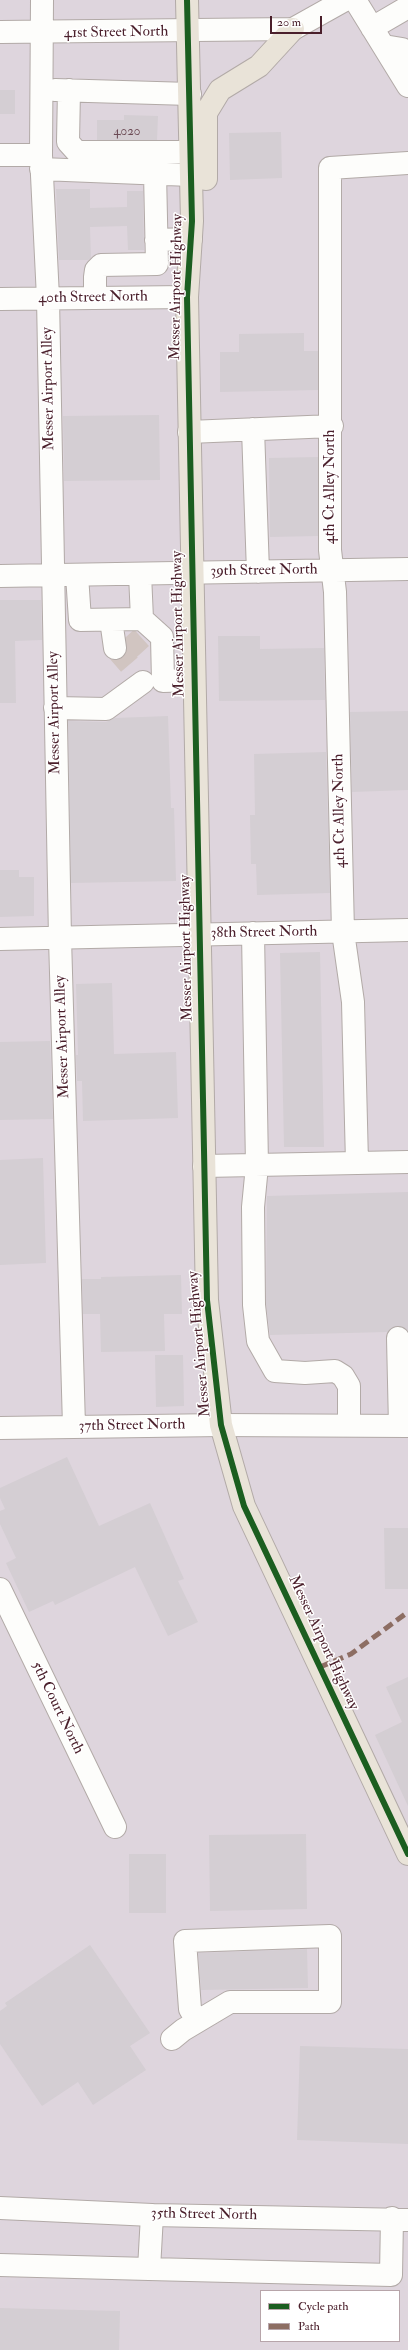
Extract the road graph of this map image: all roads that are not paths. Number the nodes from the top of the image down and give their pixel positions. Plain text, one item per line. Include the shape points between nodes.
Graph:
1 (42, 0) edge
2 (187, 0) edge
3 (345, 0) edge
4 (355, 0) edge
5 (408, 7) edge
6 (372, 28) junction
7 (293, 29) junction
8 (0, 32) edge
9 (189, 32) junction
10 (43, 34) junction
11 (400, 49) edge
12 (408, 86) edge
13 (42, 90) junction
14 (69, 90) junction
15 (190, 94) junction
16 (191, 152) junction
17 (0, 155) edge
18 (41, 162) junction
19 (408, 163) edge
20 (155, 173) junction
21 (191, 175) junction
22 (192, 230) junction
23 (156, 240) junction
24 (187, 297) junction
25 (48, 298) junction
26 (95, 298) junction
27 (0, 299) edge
28 (332, 426) junction
29 (253, 429) junction
30 (189, 432) junction
31 (408, 568) edge
32 (332, 570) junction
33 (258, 572) junction
34 (191, 573) junction
35 (140, 574) junction
36 (52, 575) junction
37 (77, 575) junction
38 (0, 576) edge
39 (142, 619) junction
40 (111, 620) junction
41 (121, 643) tunnel mouth
42 (146, 673) junction
43 (194, 680) junction
44 (55, 708) junction
45 (408, 930) edge
46 (343, 932) junction
47 (253, 933) junction
48 (200, 935) junction
49 (60, 938) junction
50 (0, 939) edge
51 (408, 1162) edge
52 (357, 1163) junction
53 (204, 1166) junction
54 (257, 1166) junction
55 (398, 1338) dead end
56 (221, 1425) junction
57 (349, 1425) junction
58 (74, 1426) junction
59 (404, 1426) edge
60 (0, 1428) edge
61 (0, 1590) edge
62 (115, 1827) dead end
63 (408, 1854) edge
64 (197, 2021) junction
65 (172, 2039) dead end
66 (0, 2208) edge
67 (152, 2215) junction
68 (400, 2219) edge
69 (0, 2265) edge
70 (149, 2269) junction
71 (400, 2277) edge

1 - 10 street, Messer Airport Alley
2 - 9 main road, Messer Airport Highway
3 - 7 street, 41st Street North
4 - 6 street
5 - 6 street
6 - 11 street
7 - 9 street, 41st Street North
7 - 22 main road via 259,66 220,90 206,113 206,192
8 - 10 street, 41st Street North
9 - 10 street, 41st Street North
9 - 15 main road, Messer Airport Highway
10 - 13 street, Messer Airport Alley
11 - 12 street
13 - 14 street
13 - 18 street, Messer Airport Alley
14 - 15 street
14 - 16 street via 68,137 70,146 77,152
15 - 16 main road, Messer Airport Highway
16 - 21 main road, Messer Airport Highway
17 - 18 street
18 - 20 street
18 - 25 street, Messer Airport Alley
19 - 28 street, 4th Ct Alley North via 330,168
20 - 21 street
20 - 23 street
21 - 22 main road, Messer Airport Highway
22 - 23 street
22 - 24 main road, Messer Airport Highway
23 - 26 street via 157,264 102,265 96,270
24 - 26 street, 40th Street North
24 - 30 main road, Messer Airport Highway
25 - 26 street, 40th Street North
25 - 27 street, 40th Street North
25 - 36 street, Messer Airport Alley
28 - 29 street
28 - 32 street, 4th Ct Alley North
29 - 30 street
29 - 33 street
30 - 34 main road, Messer Airport Highway
31 - 32 street, 39th Street North
32 - 33 street, 39th Street North
32 - 46 street, 4th Ct Alley North via 335,592
33 - 34 street, 39th Street North
34 - 35 street, 39th Street North
34 - 43 main road, Messer Airport Highway
35 - 37 street, 39th Street North
35 - 39 street
36 - 37 street, 39th Street North
36 - 38 street, 39th Street North
36 - 44 street, Messer Airport Alley
37 - 40 street via 80,620
39 - 40 street
39 - 42 street via 162,637
40 - 41 street
42 - 43 street
42 - 44 street via 106,709
43 - 48 main road, Messer Airport Highway
44 - 49 street, Messer Airport Alley
45 - 46 street, 38th Street North
46 - 47 street, 38th Street North
46 - 52 street, 4th Ct Alley North via 353,1002
47 - 48 street, 38th Street North
47 - 54 street
48 - 49 street, 38th Street North
48 - 53 main road, Messer Airport Highway
49 - 50 street, 38th Street North
49 - 58 street, Messer Airport Alley
51 - 52 street
52 - 54 street
53 - 54 street
53 - 56 main road, Messer Airport Highway via 207,1300
54 - 57 street via 253,1207 254,1305 258,1341 275,1371 335,1371 343,1376 349,1386
55 - 59 street
56 - 57 street, 37th Street North
56 - 58 street, 37th Street North
56 - 63 main road, Messer Airport Highway via 244,1506
57 - 59 street, 37th Street North
58 - 60 street, 37th Street North
61 - 62 street, 5th Court North
64 - 64 street via 230,2002 330,2002 330,1936 185,1941 190,2009
64 - 65 street
66 - 67 street, 35th Street North
67 - 68 street, 35th Street North
67 - 70 street
68 - 71 street
69 - 70 street
70 - 71 street

